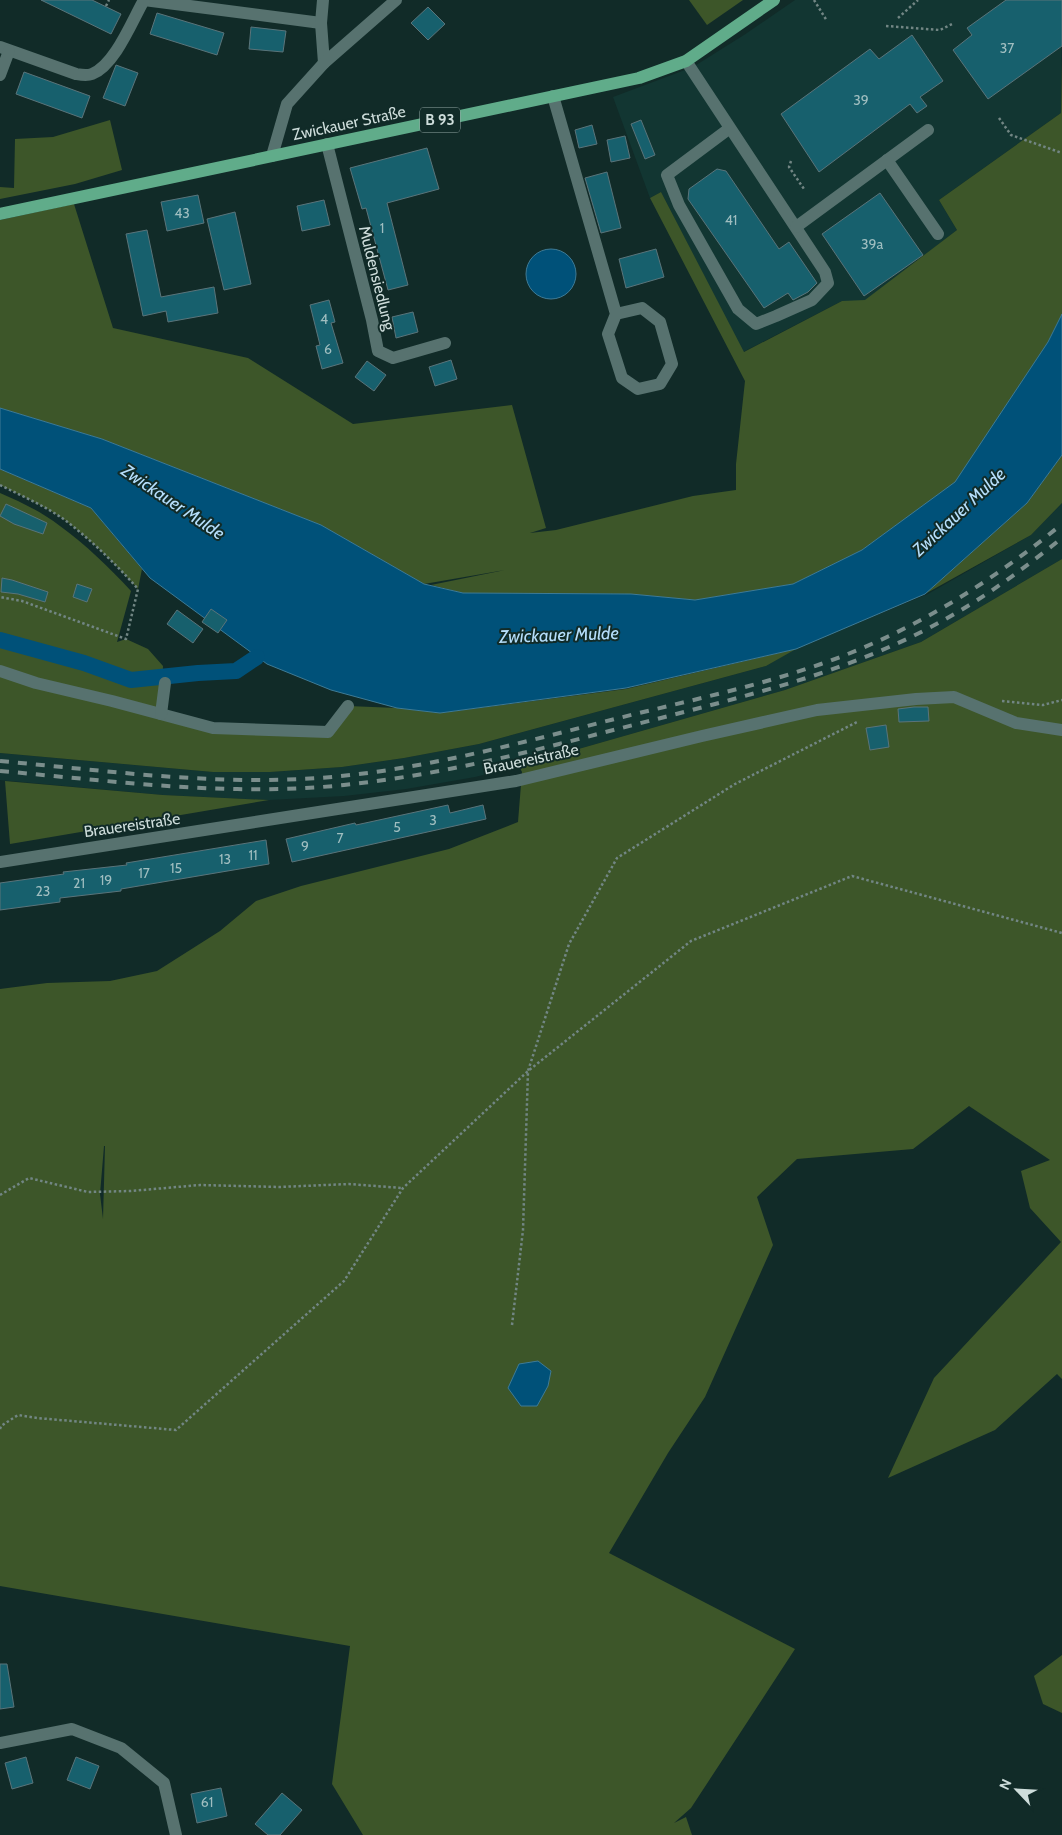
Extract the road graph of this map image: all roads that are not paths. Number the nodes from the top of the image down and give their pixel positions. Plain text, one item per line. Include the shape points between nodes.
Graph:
1 (144, 0) edge
2 (323, 0) edge
3 (396, 0) edge
4 (774, 0) edge
5 (321, 23) junction
6 (5, 49) edge
7 (686, 61) junction
8 (324, 64) junction
9 (0, 75) edge
10 (553, 96) junction
11 (730, 128) junction
12 (928, 130) dead end
13 (326, 144) junction
14 (272, 156) junction
15 (887, 160) junction
16 (0, 214) edge
17 (796, 227) junction
18 (938, 234) dead end
19 (616, 314) junction
20 (446, 343) dead end
21 (0, 672) edge
22 (165, 683) dead end
23 (348, 706) dead end
24 (161, 714) junction
25 (1062, 730) edge
26 (0, 862) edge
27 (0, 1743) edge
28 (176, 1835) edge

1 - 5 street
1 - 6 street via 111,60 94,73 76,74
2 - 5 street
3 - 8 street
4 - 7 main road, Zwickauer Straße / B 93
5 - 8 street
6 - 9 street
7 - 10 main road, Zwickauer Straße / B 93 via 640,78
7 - 11 street
8 - 14 street via 287,104
10 - 13 main road, Zwickauer Straße / B 93
10 - 19 street
11 - 17 street
11 - 17 street via 667,175 679,205 738,309 756,324 812,300 828,283 825,272
12 - 15 street
13 - 14 main road, Zwickauer Straße / B 93
13 - 20 street, Muldensiedlung via 378,350 393,358
14 - 16 main road, Zwickauer Straße / B 93
15 - 17 street
15 - 18 street
19 - 19 street via 608,334 622,378 638,389 660,384 672,364 660,322 642,308
21 - 24 street
22 - 24 street
23 - 24 street via 328,732 213,728
25 - 26 street, Brauereistraße via 1016,722 954,697 817,710 516,781
27 - 28 street via 72,1729 121,1748 164,1783

